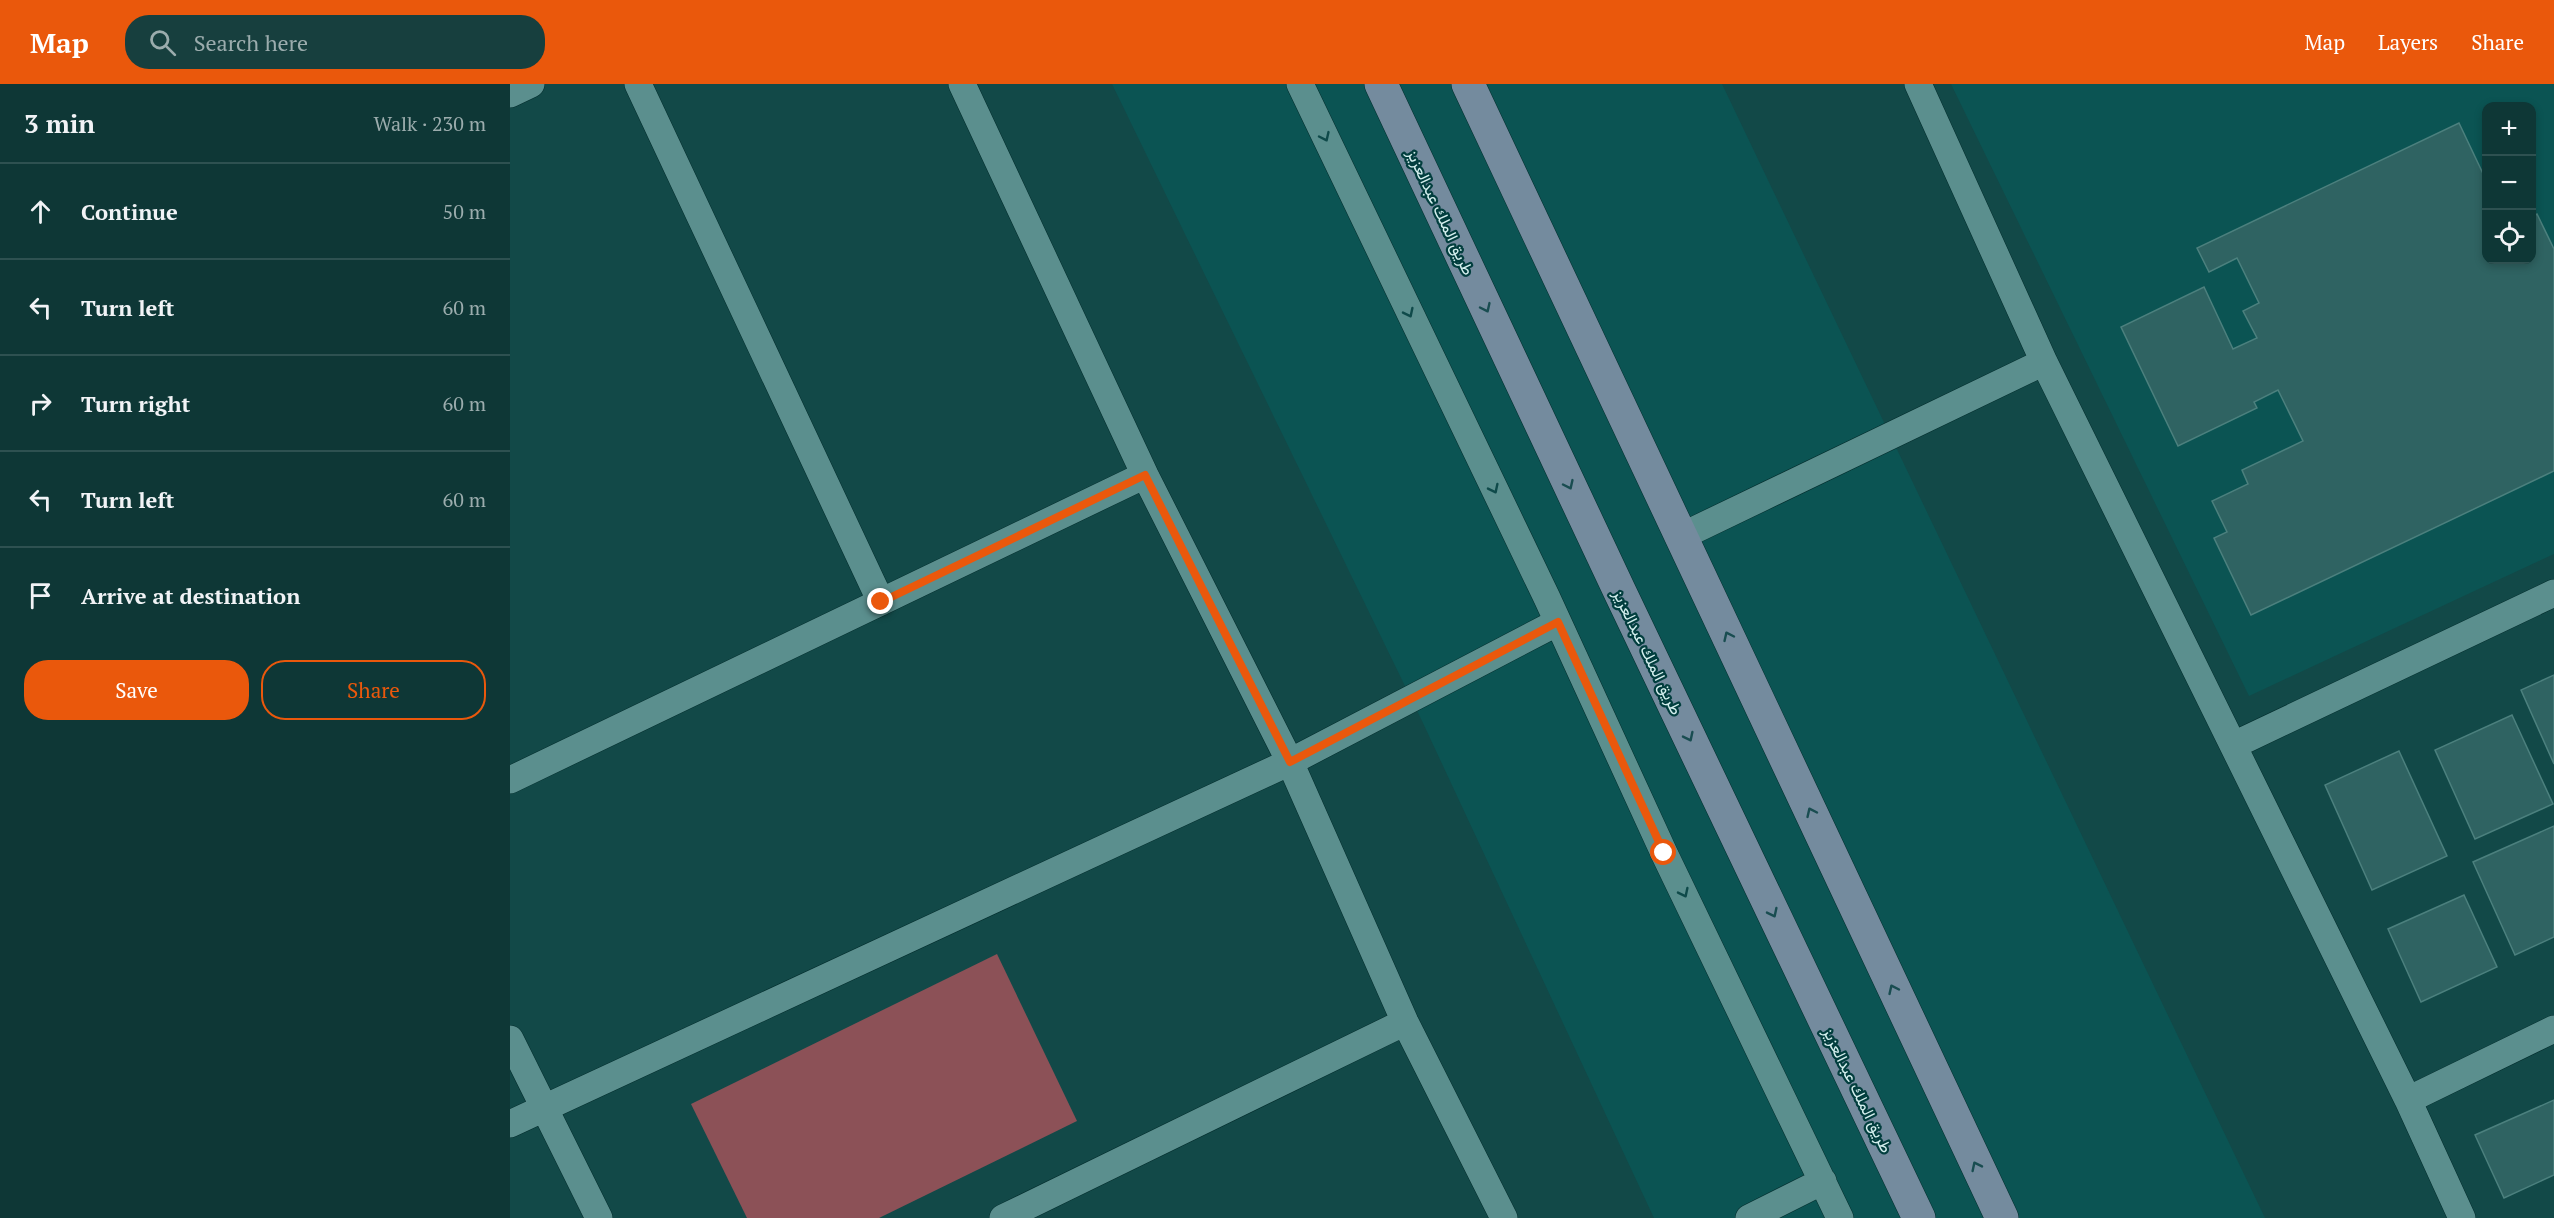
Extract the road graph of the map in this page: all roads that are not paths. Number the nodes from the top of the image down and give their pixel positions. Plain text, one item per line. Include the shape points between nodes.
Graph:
1 (531, 84) edge
2 (638, 84) edge
3 (1300, 84) edge
4 (1381, 84) edge
5 (1468, 84) edge
6 (1917, 84) edge
7 (968, 86) edge
8 (510, 94) edge
9 (2044, 362) junction
10 (1145, 475) junction
11 (1682, 536) junction
12 (2554, 593) edge
13 (881, 602) junction
14 (1558, 622) junction
15 (2234, 746) junction
16 (1290, 762) junction
17 (510, 780) edge
18 (1405, 1022) junction
19 (2554, 1029) edge
20 (510, 1039) edge
21 (2408, 1100) junction
22 (544, 1109) junction
23 (510, 1124) edge
24 (1823, 1181) junction
25 (599, 1218) edge
26 (1003, 1218) edge
27 (1504, 1218) edge
28 (1749, 1218) edge
29 (1840, 1218) edge
30 (1919, 1218) edge
31 (2002, 1218) edge
32 (2462, 1218) edge

1 - 8 street
2 - 13 street
3 -> 14 street
4 -> 30 main road, طريق الملك عبدالعزيز
5 - 11 main road
6 - 9 street
7 - 10 street
9 - 11 street
9 - 15 street
10 - 13 street
10 - 16 street
31 -> 11 main road
12 - 15 street
13 - 17 street
14 - 16 street
14 -> 24 street via 1664,853
15 - 21 street
16 - 18 street
16 - 22 street
18 - 26 street
18 - 27 street
19 - 21 street
20 - 22 street
21 - 32 street
22 - 23 street
22 - 25 street
24 - 28 street
24 - 29 street

